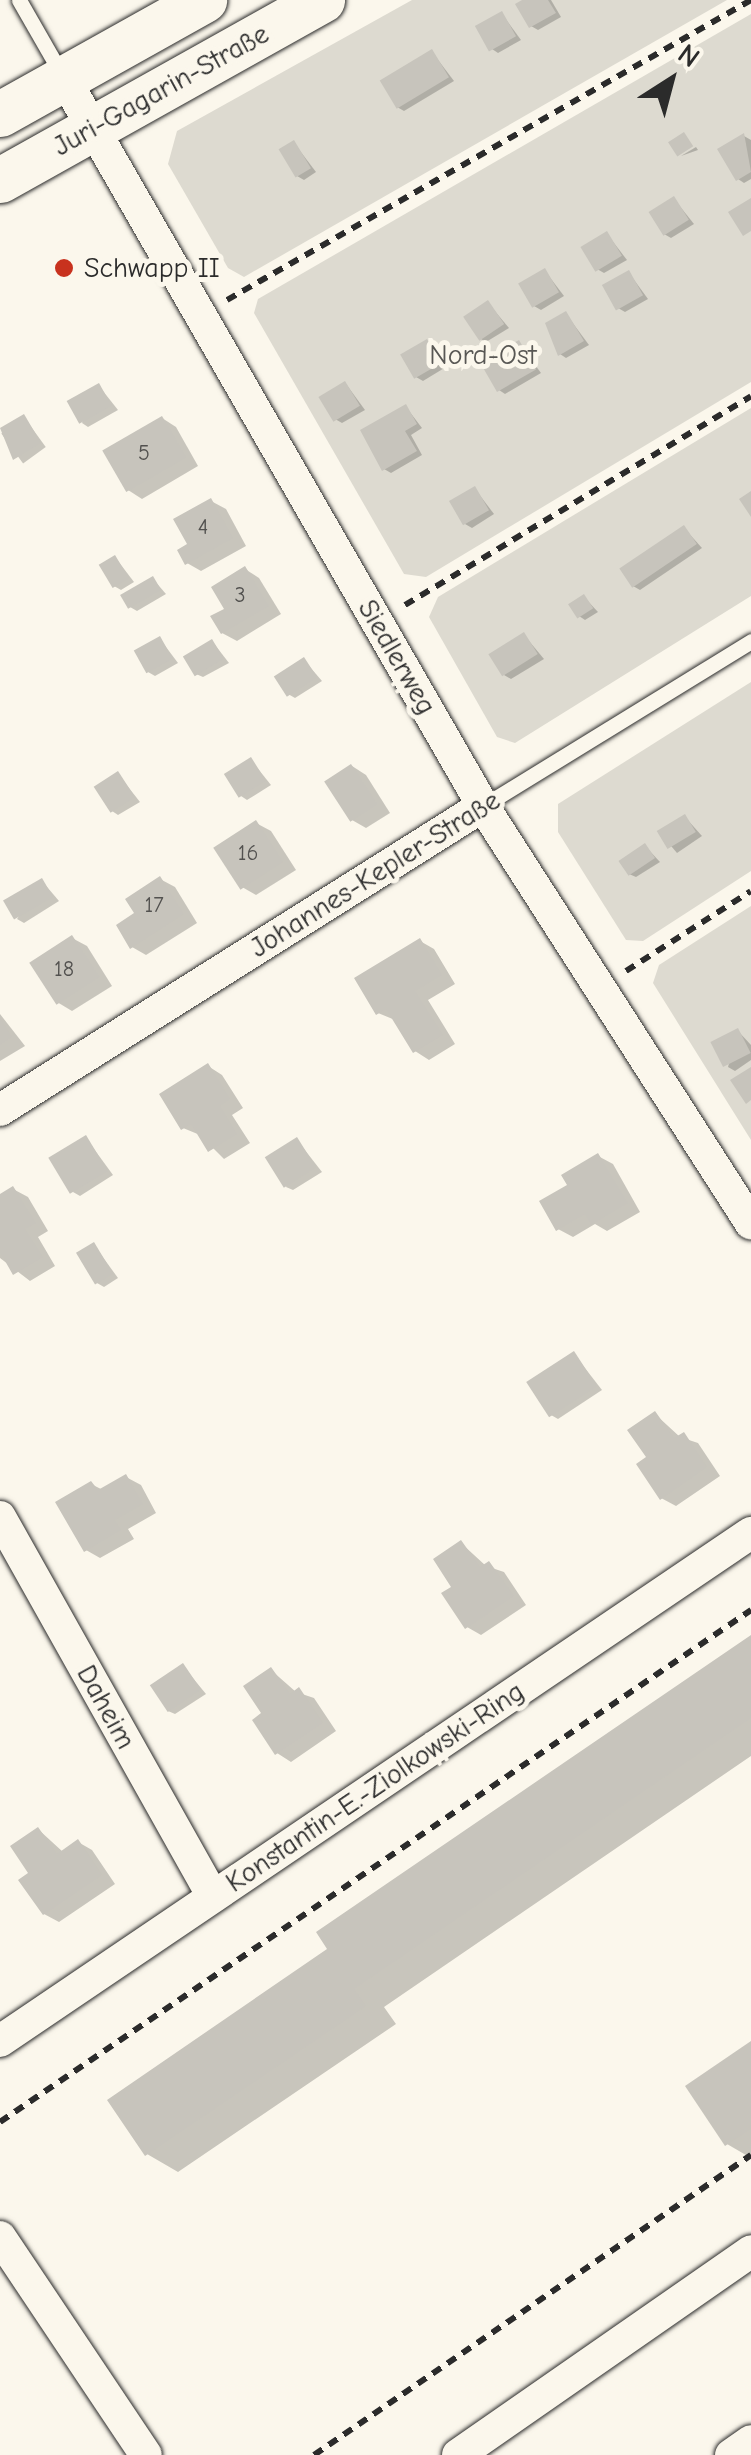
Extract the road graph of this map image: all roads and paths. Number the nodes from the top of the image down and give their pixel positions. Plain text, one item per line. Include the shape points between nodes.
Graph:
1 (19, 0) edge
2 (204, 0) edge
3 (322, 0) edge
4 (750, 0) edge
5 (64, 78) junction
6 (0, 114) edge
7 (91, 128) junction
8 (0, 180) edge
9 (200, 316) junction
10 (751, 396) edge
11 (377, 622) junction
12 (751, 641) edge
13 (483, 806) junction
14 (751, 890) edge
15 (600, 988) junction
16 (0, 1110) edge
17 (751, 1224) edge
18 (0, 1517) edge
19 (751, 1533) edge
20 (751, 1610) edge
21 (213, 1896) junction
22 (0, 2041) edge
23 (0, 2122) edge
24 (751, 2154) edge
25 (0, 2237) edge
26 (751, 2251) edge
27 (751, 2442) edge
28 (146, 2455) edge
29 (314, 2455) edge
30 (458, 2455) edge
31 (732, 2455) edge

1 - 5 lane
2 - 5 street, Juri-Gagarin-Straße
3 - 7 street, Juri-Gagarin-Straße
4 - 9 path
5 - 6 street, Juri-Gagarin-Straße
5 - 7 street, Siedlerweg
7 - 8 street, Juri-Gagarin-Straße
7 - 9 street, Siedlerweg
9 - 11 street, Siedlerweg
10 - 11 path
11 - 13 street, Siedlerweg
12 - 13 lane, Johannes-Kepler-Straße
13 - 15 street, Siedlerweg
13 - 16 street, Johannes-Kepler-Straße
14 - 15 path
15 - 17 street, Siedlerweg
18 - 21 street, Daheim
19 - 21 street, Konstantin-E.-Ziolkowski-Ring
20 - 23 path
21 - 22 street, Konstantin-E.-Ziolkowski-Ring
24 - 29 path
25 - 28 street
26 - 30 street
27 - 31 street

